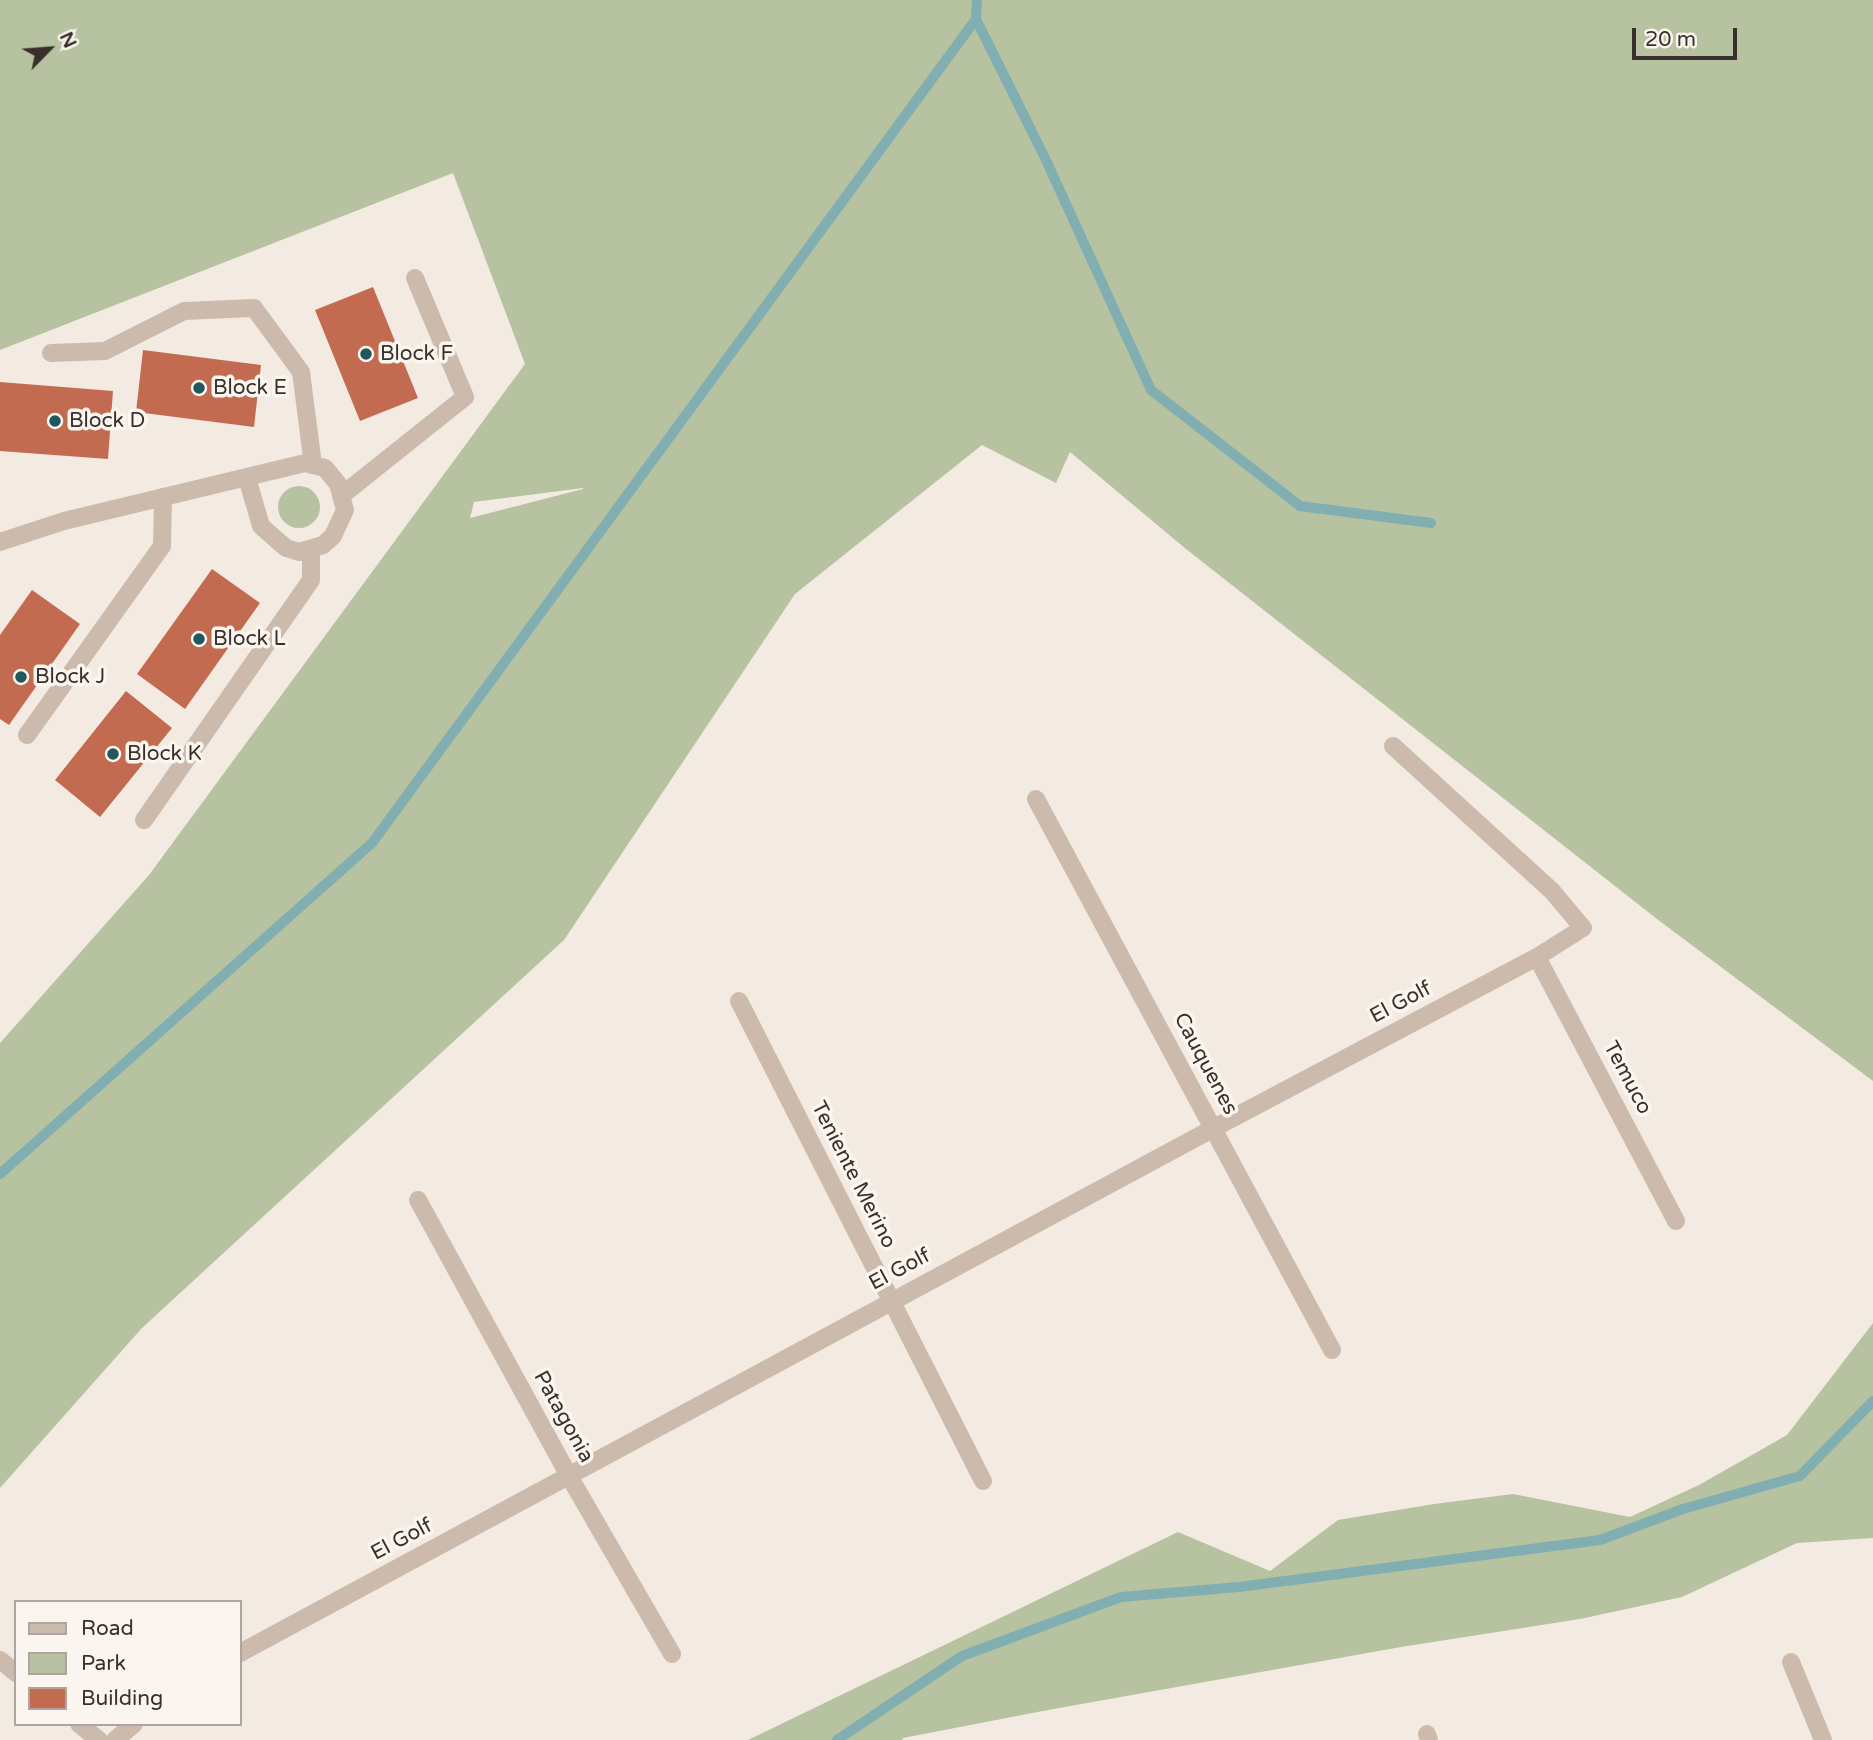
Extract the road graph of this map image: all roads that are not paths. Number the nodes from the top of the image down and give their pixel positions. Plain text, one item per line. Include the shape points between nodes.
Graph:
1 (415, 278) dead end
2 (51, 354) dead end
3 (313, 465) junction
4 (247, 478) junction
5 (341, 496) junction
6 (163, 497) junction
7 (0, 542) edge
8 (311, 549) junction
9 (27, 735) dead end
10 (1393, 746) dead end
11 (1036, 799) dead end
12 (144, 820) dead end
13 (1537, 957) junction
14 (739, 1002) dead end
15 (1214, 1128) junction
16 (418, 1200) dead end
17 (1676, 1221) dead end
18 (892, 1301) junction
19 (1332, 1350) dead end
20 (569, 1476) junction
21 (984, 1481) dead end
22 (242, 1652) edge
23 (672, 1654) dead end
24 (0, 1660) edge
25 (1791, 1662) dead end
26 (14, 1671) edge
27 (82, 1726) edge
28 (132, 1726) edge
29 (99, 1740) edge
30 (115, 1740) edge
31 (1823, 1740) edge

1 - 5 street via 465,397
2 - 3 street via 105,351 184,311 254,308 301,372
3 - 4 street via 305,463
3 - 5 street via 325,468
4 - 6 street
4 - 8 street via 261,526 286,548
5 - 8 street via 345,510 333,536
6 - 7 street
6 - 9 street via 162,546
8 - 12 street via 311,580
10 - 13 street, El Golf via 1552,891 1583,928
11 - 15 street, Cauquenes
13 - 15 street, El Golf
13 - 17 street, Temuco
14 - 18 street, Teniente Merino
15 - 18 street, El Golf
15 - 19 street, Cauquenes
16 - 20 street, Patagonia
18 - 20 street, El Golf
18 - 21 street, Teniente Merino
20 - 22 street, El Golf
20 - 23 street, Patagonia
24 - 26 street
25 - 31 street
27 - 29 street
28 - 30 street

